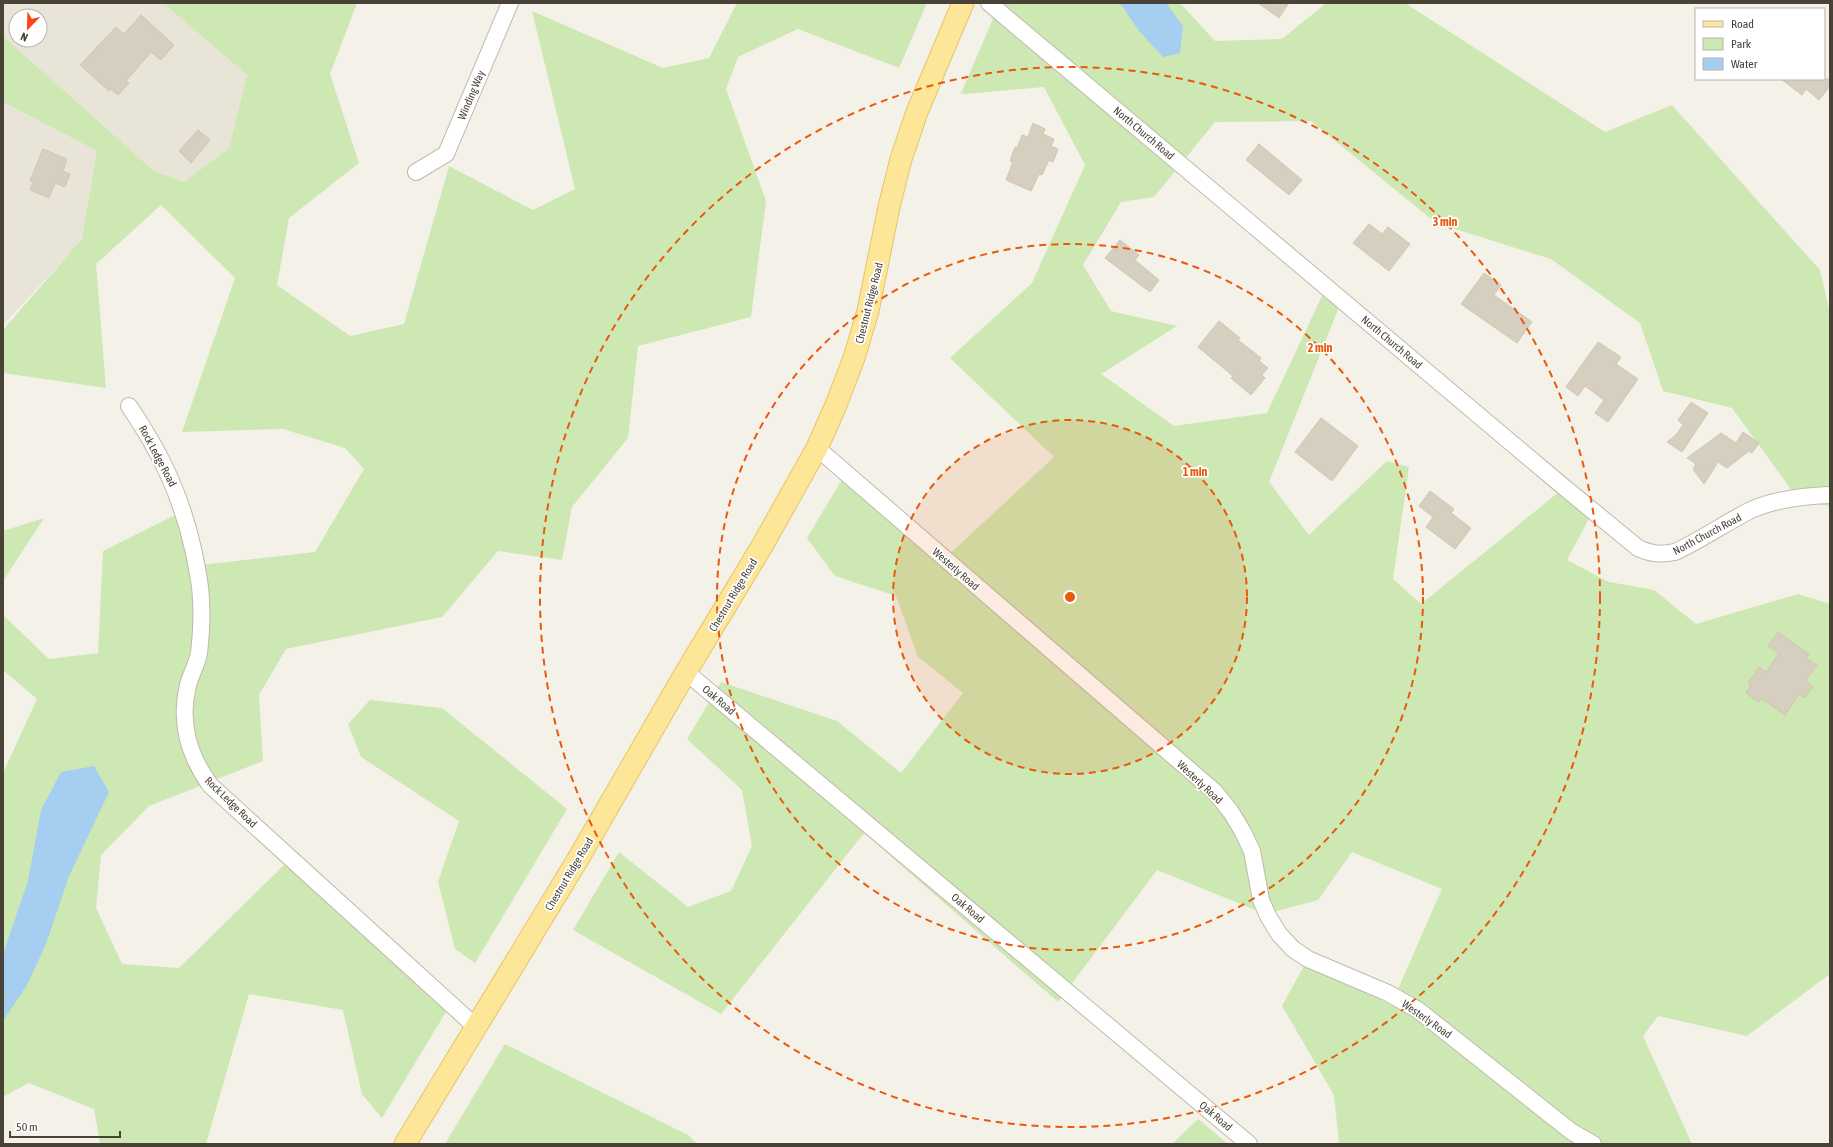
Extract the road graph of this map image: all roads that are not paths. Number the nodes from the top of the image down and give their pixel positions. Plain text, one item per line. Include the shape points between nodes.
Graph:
1 (510, 3) edge
2 (963, 3) edge
3 (989, 3) edge
4 (416, 172) dead end
5 (129, 406) dead end
6 (817, 448) junction
7 (1830, 495) edge
8 (686, 672) junction
9 (476, 1027) junction
10 (405, 1144) edge
11 (1249, 1144) edge
12 (1593, 1144) edge

1 - 4 street, Winding Way via 446,154
2 - 6 main road, Chestnut Ridge Road via 917,112 889,207 868,311 842,392
3 - 7 street, North Church Road via 1638,548 1651,554 1675,552 1752,510 1778,501
5 - 9 street, Rock Ledge Road via 166,467 188,528 197,568 201,627 198,654 188,685 185,709 186,732 199,769 210,785
6 - 8 main road, Chestnut Ridge Road
6 - 12 street, Westerly Road via 1215,792 1232,812 1244,832 1252,851 1262,900 1268,916 1279,934 1293,949 1308,959 1388,993 1418,1010 1572,1132
8 - 9 main road, Chestnut Ridge Road via 578,859
8 - 11 street, Oak Road
9 - 10 main road, Chestnut Ridge Road

